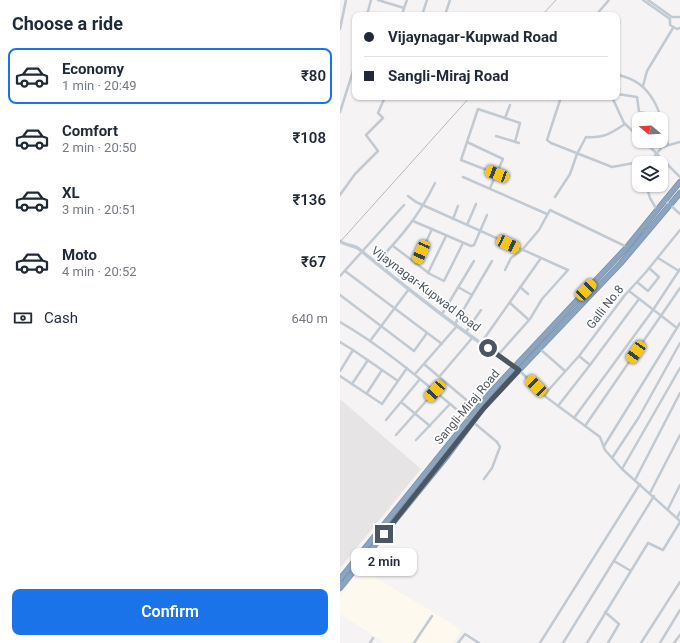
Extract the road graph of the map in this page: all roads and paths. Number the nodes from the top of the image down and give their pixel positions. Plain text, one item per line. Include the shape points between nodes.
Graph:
1 (346, 0) edge
2 (371, 0) edge
3 (378, 0) edge
4 (407, 0) edge
5 (427, 0) edge
6 (450, 0) edge
7 (609, 0) edge
8 (644, 0) edge
9 (648, 0) edge
10 (404, 8) junction
11 (368, 12) edge
12 (403, 12) edge
13 (423, 12) edge
14 (446, 12) edge
15 (599, 12) edge
16 (680, 16) edge
17 (673, 28) junction
18 (680, 28) edge
19 (340, 29) edge
20 (352, 74) edge
21 (620, 76) edge
22 (643, 86) junction
23 (620, 94) edge
24 (384, 100) edge
25 (560, 100) edge
26 (613, 100) edge
27 (510, 105) dead end
28 (340, 112) edge
29 (639, 112) edge
30 (659, 112) edge
31 (505, 118) junction
32 (625, 124) junction
33 (632, 131) edge
34 (496, 136) dead end
35 (466, 142) junction
36 (514, 142) junction
37 (680, 142) edge
38 (519, 143) dead end
39 (668, 145) edge
40 (652, 148) edge
41 (661, 148) edge
42 (656, 152) junction
43 (577, 154) junction
44 (654, 156) edge
45 (632, 164) edge
46 (497, 174) junction
47 (464, 177) dead end
48 (680, 177) edge
49 (680, 182) edge
50 (435, 183) dead end
51 (490, 188) junction
52 (648, 192) edge
53 (680, 193) edge
54 (340, 195) edge
55 (408, 196) dead end
56 (555, 197) dead end
57 (665, 200) junction
58 (476, 204) dead end
59 (404, 205) dead end
60 (424, 206) junction
61 (458, 206) dead end
62 (669, 206) junction
63 (657, 210) junction
64 (547, 214) junction
65 (680, 214) edge
66 (487, 215) dead end
67 (453, 219) junction
68 (413, 221) junction
69 (467, 225) junction
70 (432, 229) junction
71 (680, 230) edge
72 (480, 231) junction
73 (446, 236) junction
74 (340, 241) edge
75 (463, 243) junction
76 (393, 246) junction
77 (627, 247) junction
78 (522, 250) junction
79 (362, 252) junction
80 (541, 258) junction
81 (658, 258) junction
82 (492, 260) dead end
83 (474, 261) dead end
84 (376, 264) junction
85 (416, 264) junction
86 (649, 268) junction
87 (505, 270) dead end
88 (680, 270) edge
89 (346, 271) junction
90 (428, 273) junction
91 (340, 276) edge
92 (637, 282) junction
93 (458, 287) junction
94 (520, 288) junction
95 (680, 288) edge
96 (409, 289) junction
97 (629, 290) junction
98 (528, 294) dead end
99 (340, 295) edge
100 (472, 295) junction
101 (639, 298) junction
102 (510, 302) junction
103 (395, 308) junction
104 (481, 310) dead end
105 (653, 310) junction
106 (442, 314) junction
107 (661, 315) junction
108 (530, 320) junction
109 (341, 322) edge
110 (680, 323) edge
111 (456, 325) junction
112 (340, 327) edge
113 (381, 327) junction
114 (677, 328) junction
115 (466, 332) junction
116 (427, 333) junction
117 (473, 337) junction
118 (370, 341) junction
119 (340, 342) edge
120 (481, 343) junction
121 (680, 343) edge
122 (442, 344) junction
123 (540, 348) junction
124 (353, 350) junction
125 (498, 355) junction
126 (578, 356) junction
127 (368, 360) junction
128 (340, 361) edge
129 (345, 364) junction
130 (424, 364) junction
131 (590, 365) junction
132 (407, 368) junction
133 (517, 368) junction
134 (680, 368) edge
135 (382, 370) junction
136 (340, 371) edge
137 (565, 371) junction
138 (415, 374) junction
139 (340, 376) edge
140 (439, 377) junction
141 (420, 379) junction
142 (398, 381) junction
143 (352, 384) junction
144 (435, 391) junction
145 (367, 393) junction
146 (680, 393) edge
147 (544, 395) junction
148 (400, 402) junction
149 (450, 404) junction
150 (558, 406) junction
151 (477, 409) junction
152 (415, 414) junction
153 (574, 418) junction
154 (386, 420) dead end
155 (471, 421) junction
156 (430, 426) junction
157 (585, 426) junction
158 (396, 435) dead end
159 (680, 435) edge
160 (416, 440) dead end
161 (604, 447) junction
162 (612, 458) junction
163 (622, 469) junction
164 (484, 478) dead end
165 (635, 480) junction
166 (640, 484) junction
167 (680, 486) edge
168 (650, 492) junction
169 (654, 496) junction
170 (668, 509) junction
171 (680, 512) edge
172 (677, 518) junction
173 (680, 521) edge
174 (614, 561) junction
175 (630, 571) junction
176 (340, 579) edge
177 (680, 582) edge
178 (340, 588) edge
179 (680, 610) edge
180 (606, 612) junction
181 (432, 616) dead end
182 (680, 634) edge
183 (373, 638) dead end
184 (370, 643) edge
185 (414, 643) edge
186 (458, 643) edge
187 (479, 643) edge
188 (540, 643) edge
189 (563, 643) edge
190 (587, 643) edge
191 (608, 643) edge
192 (642, 643) edge
193 (660, 643) edge
194 (674, 643) edge

1 - 19 street
2 - 11 street
3 - 10 street
4 - 10 street
5 - 13 street
6 - 14 street
7 - 15 street
8 - 17 street via 670,19
9 - 16 street via 672,17
10 - 12 street
17 - 18 street
17 - 22 street via 647,71
20 - 28 street
21 - 22 street
22 - 30 street
23 - 29 street via 637,97
24 - 54 street via 378,113 383,118 366,135 378,151 355,174
25 - 43 street via 547,140
26 - 32 street
27 - 31 street
31 - 35 street via 478,109
31 - 36 street via 520,123
32 - 33 street
32 - 43 street via 609,135 586,137
34 - 36 street
35 - 46 street via 461,160
35 - 46 street via 502,157
36 - 38 street
37 - 39 street
40 - 42 street
41 - 42 street
42 - 44 street
42 - 48 street
43 - 45 street via 612,167
43 - 56 street via 570,174
46 - 51 street
47 - 51 street
49 - 57 highway, Sangli-Miraj Road
50 - 60 street
51 - 64 street
52 - 63 street
53 - 62 highway, Sangli-Miraj Road
55 - 60 street
57 - 62 street
57 - 63 highway, Sangli-Miraj Road
58 - 69 street
59 - 79 street
60 - 67 street
60 - 68 street
61 - 67 street
62 - 65 street
62 - 123 highway, Sangli-Miraj Road via 621,263
63 - 77 highway, Sangli-Miraj Road
64 - 77 street via 550,210
64 - 78 street via 539,230
66 - 72 street
67 - 69 street
68 - 70 street
68 - 76 street
69 - 72 street
70 - 73 street
70 - 85 street
71 - 81 street, Galli No.8
72 - 75 street via 474,245
72 - 78 street
73 - 75 street
73 - 90 street
74 - 79 street, Vijaynagar-Kupwad Road
75 - 90 street via 445,280
76 - 84 street
76 - 85 street
77 - 133 highway, Sangli-Miraj Road
78 - 80 street
78 - 87 street via 511,258
79 - 84 street, Vijaynagar-Kupwad Road
79 - 89 street
80 - 94 street
80 - 108 street via 568,270 542,299
81 - 86 street, Galli No.8
81 - 88 street
82 - 100 street
83 - 93 street
84 - 96 street, Vijaynagar-Kupwad Road
85 - 90 street
86 - 92 street, Galli No.8
86 - 92 street via 659,276 652,287 648,291
88 - 105 street
89 - 91 street
89 - 103 street
92 - 97 street, Galli No.8
93 - 100 street
93 - 106 street
94 - 98 street
94 - 102 street
95 - 107 street
96 - 103 street
96 - 106 street, Vijaynagar-Kupwad Road
97 - 101 street
97 - 126 street, Galli No.8
99 - 113 street
100 - 111 street
101 - 105 street
101 - 131 street
102 - 108 street
102 - 120 street
103 - 113 street
103 - 116 street
104 - 115 street
105 - 107 street
105 - 153 street
106 - 111 street, Vijaynagar-Kupwad Road
107 - 114 street
107 - 157 street
108 - 125 street
109 - 112 street
109 - 118 street
110 - 114 street
111 - 115 street, Vijaynagar-Kupwad Road
111 - 122 street
113 - 116 street via 414,351
113 - 118 street
114 - 161 street
115 - 117 street, Vijaynagar-Kupwad Road
116 - 122 street
117 - 120 street, Vijaynagar-Kupwad Road
117 - 140 street
118 - 132 street
119 - 124 street
120 - 125 street, Vijaynagar-Kupwad Road
121 - 162 street via 639,417
122 - 130 street
123 - 133 highway, Sangli-Miraj Road
123 - 137 street
124 - 127 street
124 - 129 street
125 - 133 street, Vijaynagar-Kupwad Road
126 - 131 street
126 - 137 street, Galli No.8
127 - 135 street
127 - 143 street
128 - 129 street
129 - 136 street
130 - 138 street
130 - 140 street
131 - 150 street
132 - 138 street
132 - 142 street
133 - 147 street
133 - 151 highway, Sangli-Miraj Road
133 - 155 highway, Sangli-Miraj Road
134 - 163 street
135 - 142 street
135 - 145 street
137 - 147 street, Galli No.8
138 - 141 street
139 - 143 street
140 - 151 street
141 - 144 street
141 - 148 street
142 - 145 street via 382,404
143 - 145 street
144 - 149 street
144 - 152 street
146 - 165 street
147 - 150 street
148 - 152 street
148 - 154 street
149 - 155 street
149 - 156 street
150 - 153 street
151 - 155 highway, Sangli-Miraj Road
152 - 156 street
152 - 158 street
153 - 157 street
155 - 164 street via 500,447 492,468
155 - 176 highway, Sangli-Miraj Road
155 - 178 highway, Sangli-Miraj Road
156 - 160 street
157 - 161 street via 600,437
159 - 168 street
161 - 162 street
162 - 163 street
163 - 165 street
165 - 166 street
166 - 168 street
166 - 188 street
167 - 170 street
168 - 169 street
169 - 170 street
169 - 174 street
170 - 172 street
171 - 172 street
172 - 173 street
173 - 175 street via 664,550 648,543
174 - 175 street
174 - 189 street
175 - 180 street
177 - 192 street
179 - 193 street
180 - 190 street
180 - 191 street via 619,624
181 - 185 street
182 - 194 street
183 - 184 street
186 - 187 street via 465,634

